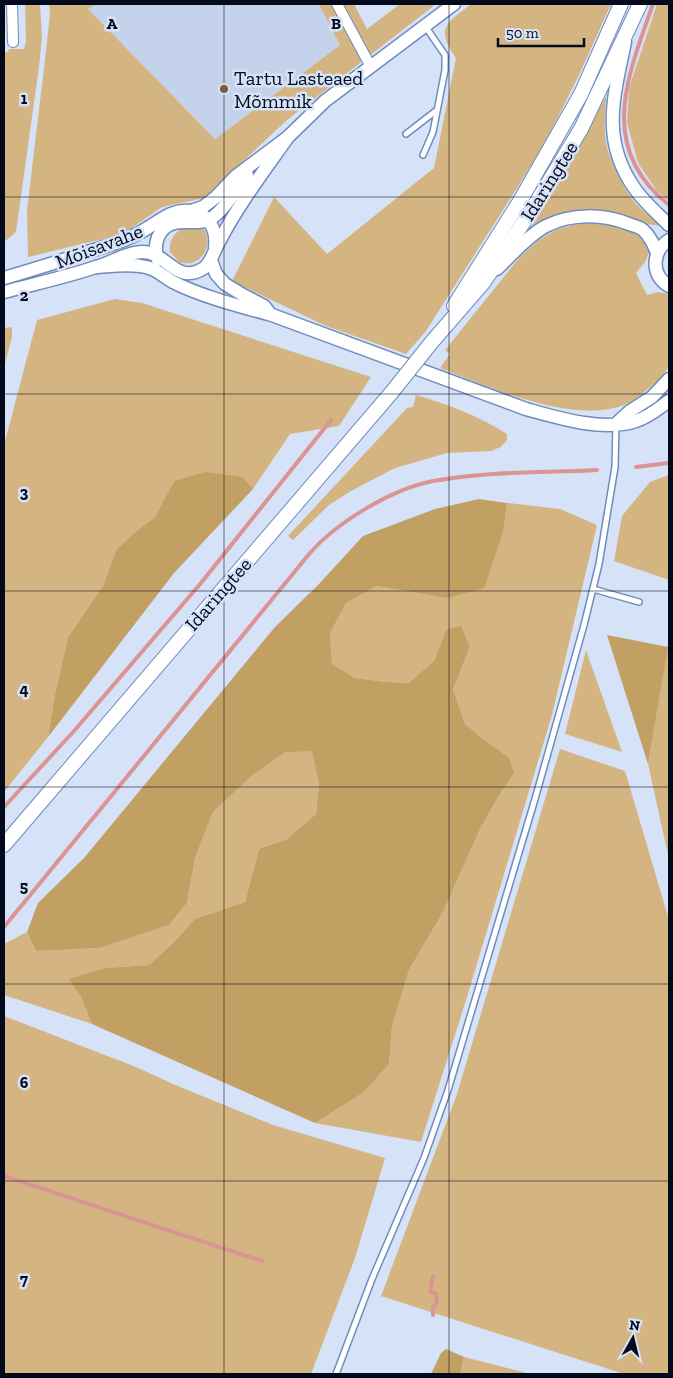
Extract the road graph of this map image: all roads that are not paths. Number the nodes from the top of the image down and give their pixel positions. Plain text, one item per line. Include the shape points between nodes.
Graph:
1 (12, 4) edge
2 (337, 4) edge
3 (454, 4) edge
4 (640, 4) edge
5 (618, 8) edge
6 (425, 26) junction
7 (626, 36) junction
8 (13, 42) dead end
9 (371, 67) junction
10 (437, 110) junction
11 (406, 134) dead end
12 (288, 137) junction
13 (423, 155) dead end
14 (256, 160) junction
15 (191, 210) junction
16 (209, 220) junction
17 (669, 225) edge
18 (669, 240) edge
19 (657, 253) junction
20 (156, 254) junction
21 (213, 254) junction
22 (96, 267) junction
23 (164, 275) junction
24 (4, 278) edge
25 (482, 283) junction
26 (669, 286) edge
27 (4, 292) edge
28 (272, 315) junction
29 (431, 343) junction
30 (669, 380) edge
31 (669, 401) edge
32 (616, 424) junction
33 (593, 589) junction
34 (639, 602) dead end
35 (4, 845) edge
36 (336, 1374) edge

1 - 8 street
2 - 9 street
3 - 6 street, Mõisavahe
4 - 7 main road, Idaringtee
5 - 29 main road, Idaringtee via 581,94 520,201
6 - 9 street, Mõisavahe
6 - 10 lane via 445,55
7 - 17 street via 612,104 614,140 620,161 635,190
7 - 25 main road, Idaringtee via 581,129
9 - 12 street, Mõisavahe via 325,100
10 - 11 lane
10 - 13 lane via 433,132
12 - 14 street, Mõisavahe
12 - 21 street, Mõisavahe via 231,218
14 - 15 street, Mõisavahe via 216,197
14 - 16 street, Mõisavahe via 218,213
15 - 16 street
15 - 24 street, Mõisavahe via 171,213 126,240
16 - 20 street, Mõisavahe via 172,224 161,232 156,242
16 - 21 street via 216,236
18 - 19 street
19 - 25 street via 643,230 609,218 576,217 545,226
19 - 26 street via 656,271
20 - 21 street, Mõisavahe via 181,272 194,272 205,267
20 - 22 street, Mõisavahe via 142,252
20 - 23 street
21 - 28 street via 216,274 225,284 264,306
22 - 23 street via 138,265
22 - 27 street, Mõisavahe
23 - 28 street via 172,282 197,292
25 - 29 main road, Idaringtee
28 - 32 street via 526,409 565,420
29 - 35 main road, Idaringtee, bridge
30 - 32 street
31 - 32 street via 636,421
32 - 33 lane via 615,467
33 - 34 lane
33 - 36 lane via 548,755 448,1090 424,1158

